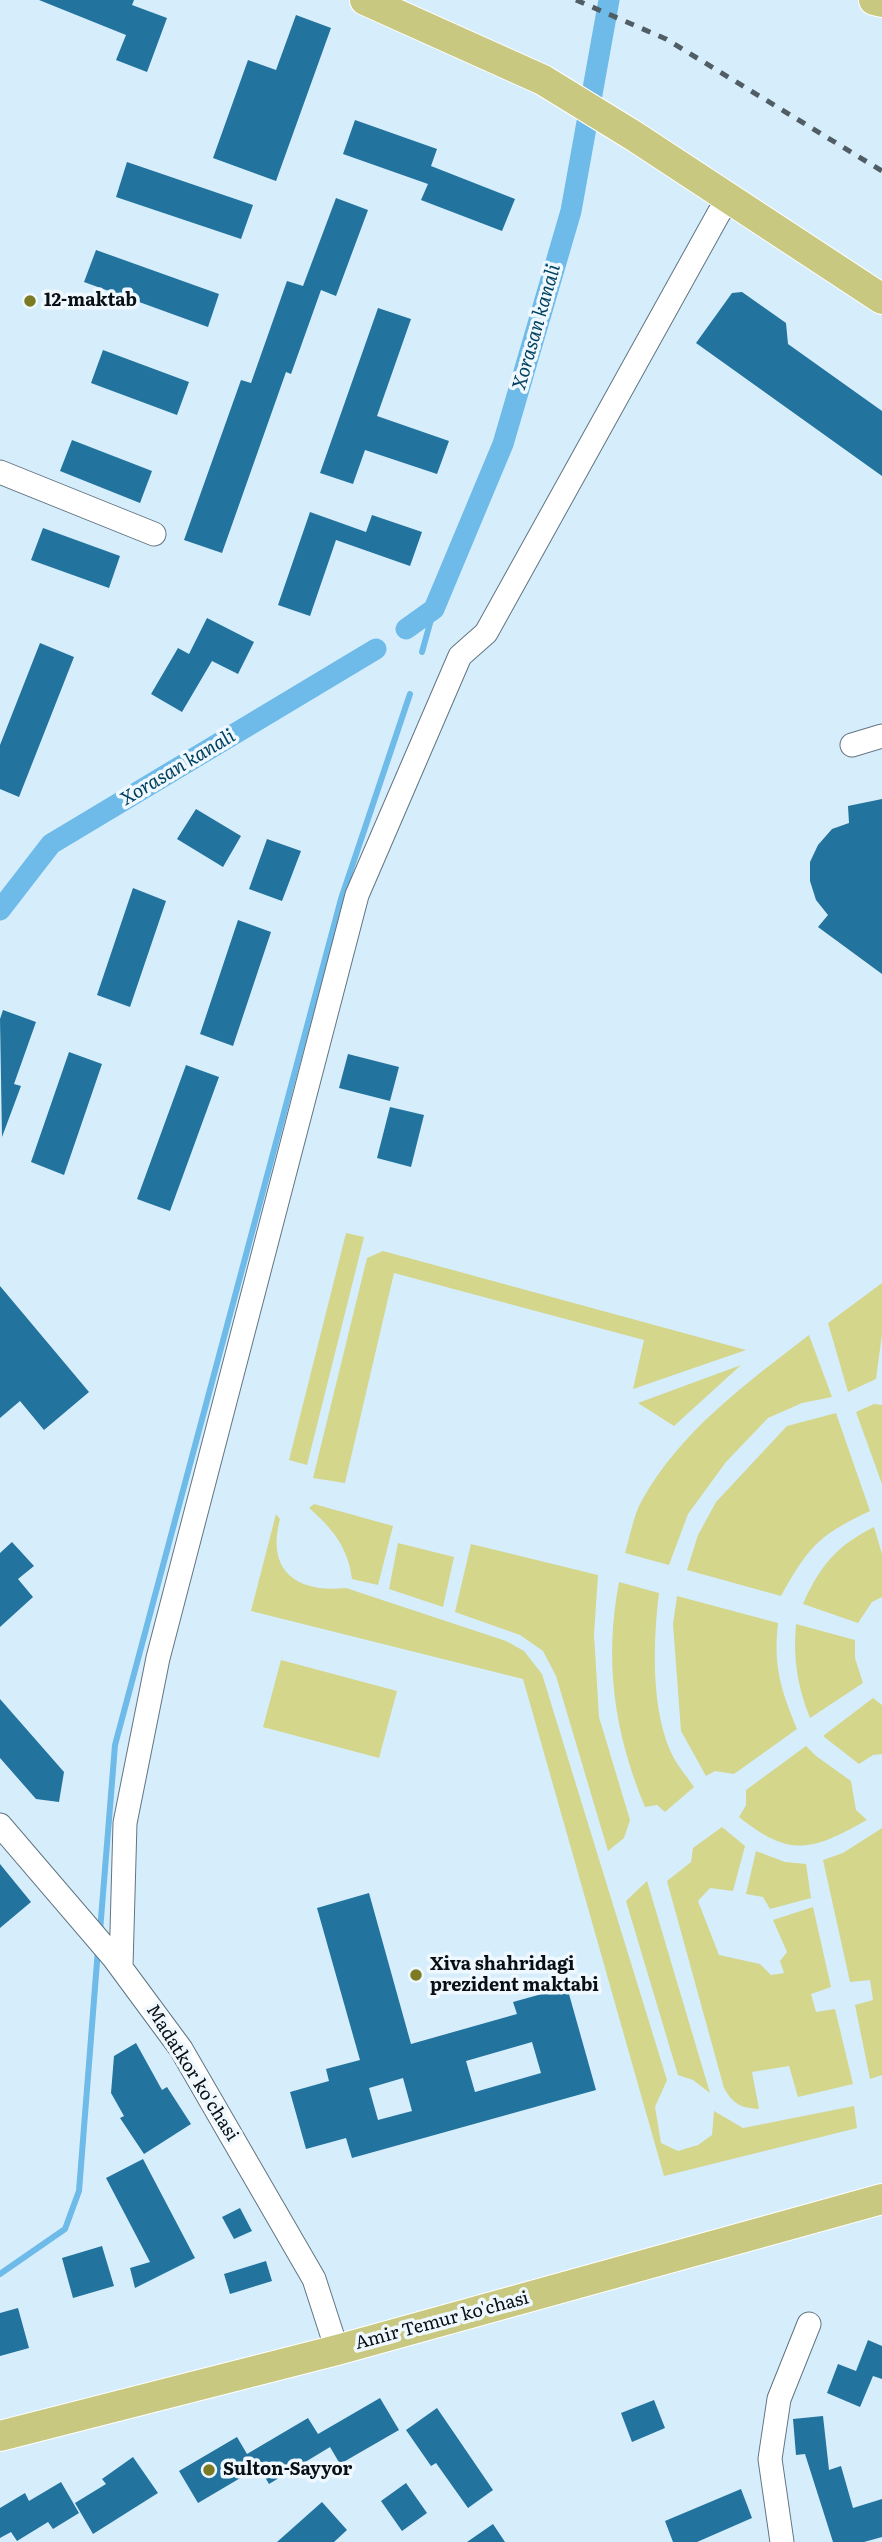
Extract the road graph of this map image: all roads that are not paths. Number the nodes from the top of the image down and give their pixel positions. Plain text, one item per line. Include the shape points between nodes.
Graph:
1 (365, 0) edge
2 (874, 0) edge
3 (882, 2) edge
4 (402, 8) edge
5 (730, 199) junction
6 (882, 299) edge
7 (0, 472) edge
8 (154, 534) dead end
9 (882, 736) edge
10 (852, 745) dead end
11 (0, 1825) edge
12 (117, 1962) junction
13 (882, 2199) edge
14 (809, 2324) dead end
15 (337, 2350) junction
16 (0, 2436) edge
17 (782, 2542) edge

1 - 4 main road
2 - 3 main road
4 - 5 main road via 543,80
5 - 6 main road
5 - 12 street via 486,633 460,656 358,895 158,1658 125,1823
7 - 8 street
9 - 10 street
11 - 12 street, Madatkor ko'chasi
12 - 15 street, Madatkor ko'chasi via 181,2049 314,2279
13 - 15 main road, Amir Temur ko'chasi
14 - 17 street via 779,2399 769,2459
15 - 16 main road, Amir Temur ko'chasi

